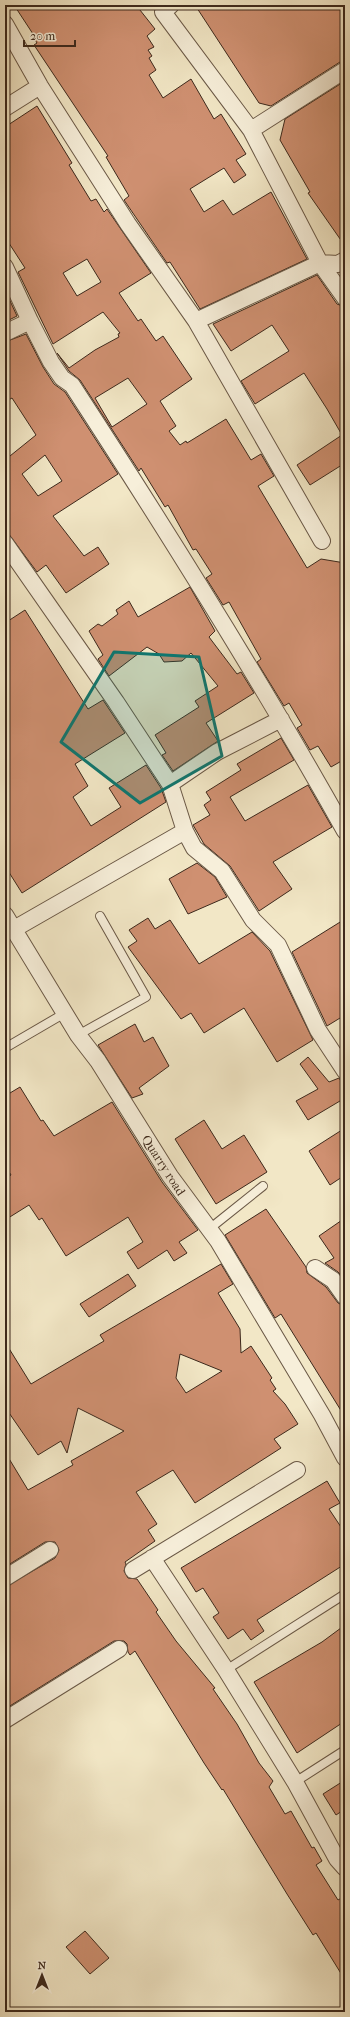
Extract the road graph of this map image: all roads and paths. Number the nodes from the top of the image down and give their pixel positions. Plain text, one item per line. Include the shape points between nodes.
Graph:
1 (171, 5) edge
2 (5, 24) edge
3 (345, 70) edge
4 (40, 86) junction
5 (5, 108) edge
6 (251, 130) junction
7 (345, 260) edge
8 (320, 262) junction
9 (5, 268) edge
10 (345, 298) edge
11 (30, 321) junction
12 (196, 321) junction
13 (5, 333) edge
14 (322, 541) dead end
15 (5, 543) edge
16 (281, 720) junction
17 (170, 784) junction
18 (185, 830) junction
19 (345, 831) edge
20 (5, 915) edge
21 (100, 916) dead end
22 (14, 929) junction
23 (65, 1013) junction
24 (78, 1035) junction
25 (5, 1048) edge
26 (345, 1071) edge
27 (264, 1186) dead end
28 (208, 1230) junction
29 (315, 1268) dead end
30 (345, 1297) edge
31 (345, 1456) edge
32 (297, 1470) dead end
33 (50, 1550) dead end
34 (152, 1558) junction
35 (132, 1570) dead end
36 (5, 1578) edge
37 (345, 1594) edge
38 (119, 1649) dead end
39 (226, 1670) junction
40 (5, 1720) edge
41 (345, 1750) edge
42 (295, 1782) junction
43 (345, 1868) edge

1 - 6 street via 163,12
2 - 4 street
3 - 6 street
4 - 5 street
4 - 12 street via 128,224
6 - 8 street
7 - 8 street via 338,264
8 - 10 street
8 - 12 street
9 - 11 street
11 - 13 street
11 - 16 street via 51,362 62,378 72,385 163,525
12 - 14 street
15 - 17 street
16 - 17 street via 217,752
16 - 19 street
17 - 18 street
18 - 22 street
18 - 26 street via 194,848 222,871 253,920 278,945 318,1030
20 - 22 street, Quarry road
21 - 24 lane via 146,997
22 - 23 street, Quarry road
23 - 24 street, Quarry road
23 - 25 lane
24 - 28 street, Quarry road via 98,1061 170,1176
27 - 28 lane
28 - 31 street, Quarry road via 218,1241
29 - 30 street via 333,1280
32 - 34 street
33 - 36 street
34 - 35 street
34 - 39 street
37 - 39 lane
38 - 40 street
39 - 42 street
41 - 42 lane
42 - 43 street via 337,1859

